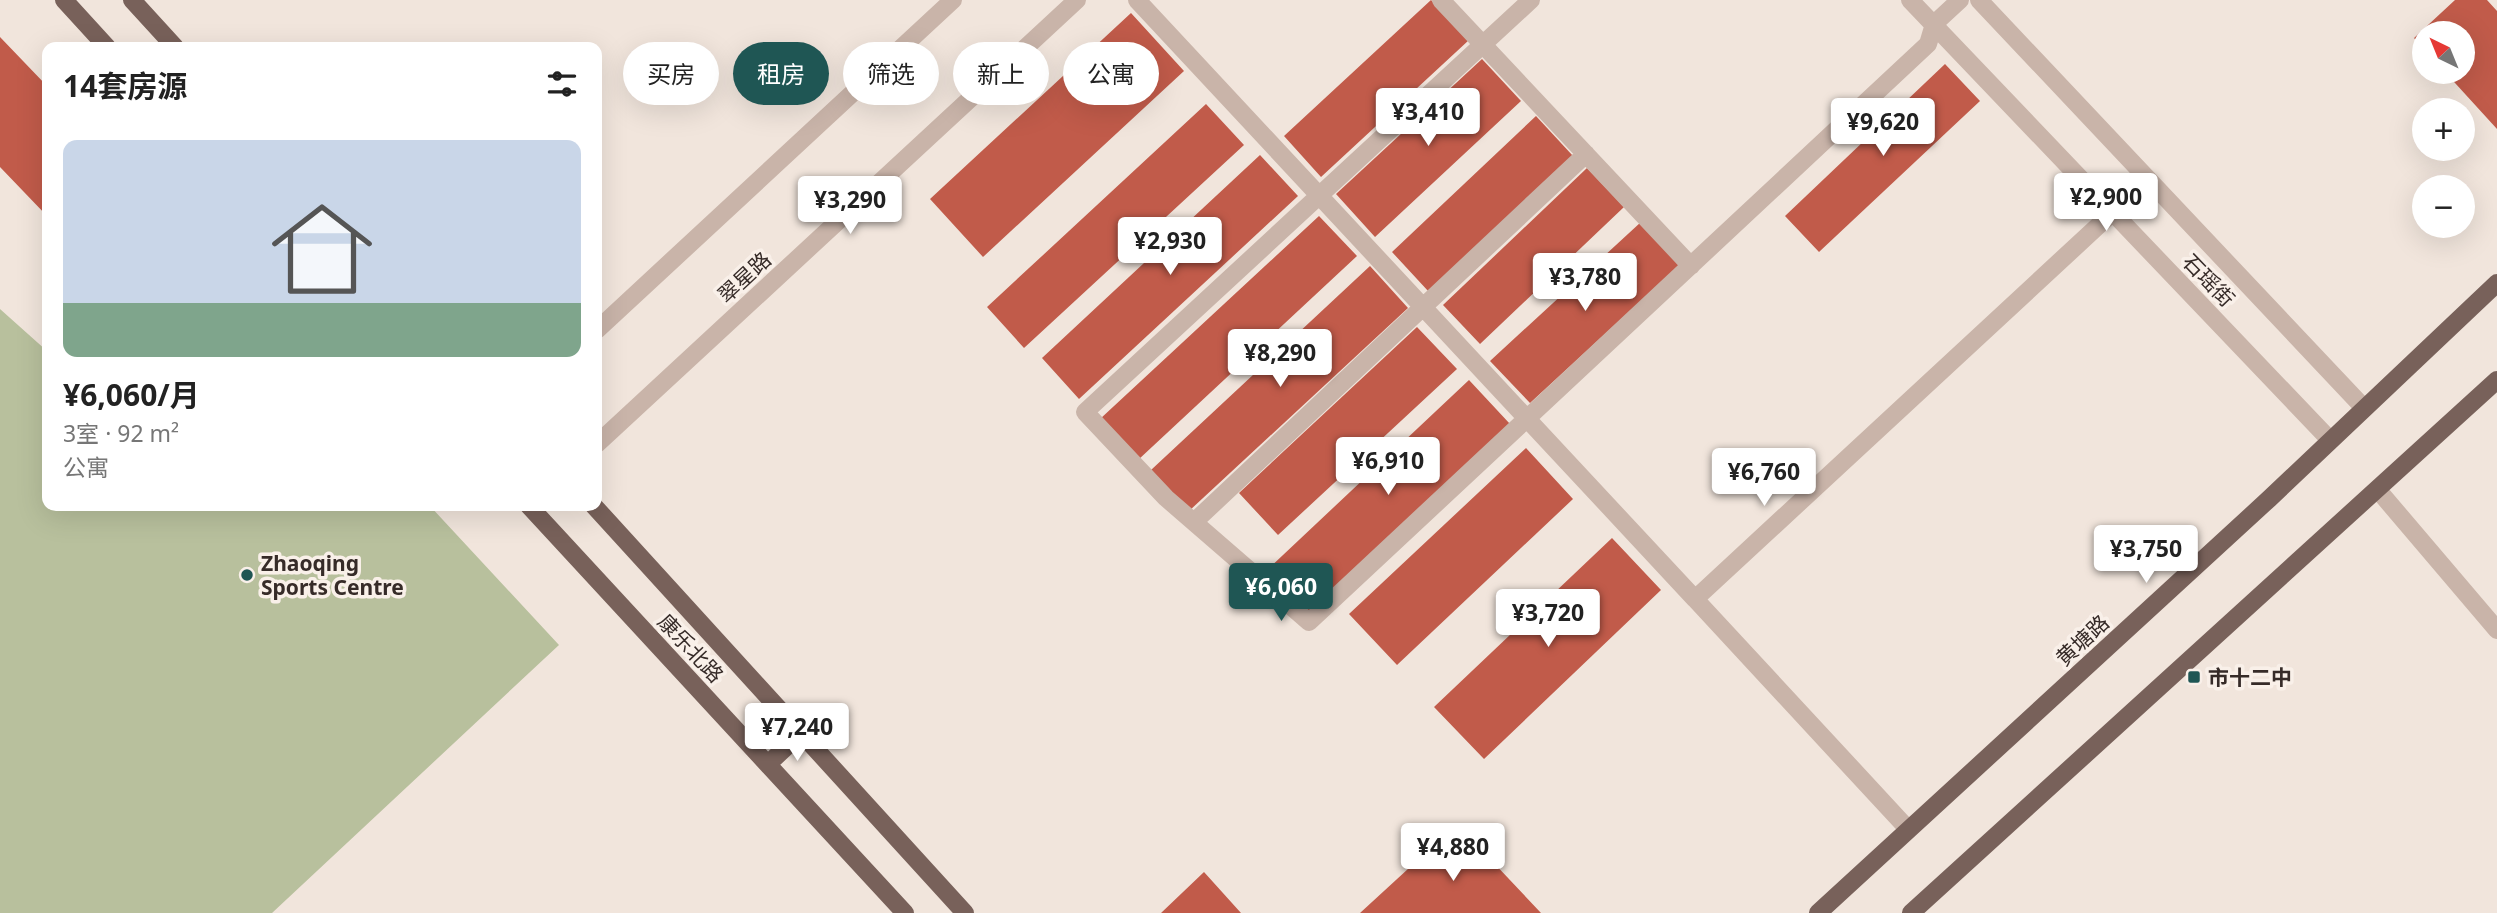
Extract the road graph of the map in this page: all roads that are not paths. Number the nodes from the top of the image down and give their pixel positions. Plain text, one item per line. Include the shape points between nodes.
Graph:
1 (64, 0) edge
2 (132, 0) edge
3 (953, 0) edge
4 (1077, 0) edge
5 (1137, 0) edge
6 (1441, 0) edge
7 (1531, 0) edge
8 (1910, 0) edge
9 (1960, 0) edge
10 (1979, 0) edge
11 (1934, 24) junction
12 (102, 42) edge
13 (170, 42) edge
14 (1483, 44) junction
15 (1586, 154) junction
16 (1319, 195) junction
17 (2113, 212) junction
18 (1691, 265) junction
19 (2497, 283) edge
20 (1423, 307) junction
21 (602, 325) edge
22 (2497, 380) edge
23 (2364, 408) junction
24 (1527, 418) junction
25 (602, 439) edge
26 (2330, 440) junction
27 (2378, 490) junction
28 (534, 511) edge
29 (599, 511) edge
30 (1194, 522) junction
31 (1695, 598) junction
32 (2497, 630) edge
33 (801, 733) junction
34 (768, 764) junction
35 (1908, 830) junction
36 (905, 913) edge
37 (965, 913) edge
38 (1818, 913) edge
39 (1910, 913) edge

1 - 12 main road
2 - 13 main road
3 - 21 street
4 - 25 street, 翠星路
5 - 16 street
6 - 14 street
7 - 14 street
8 - 11 street, 石瑶街
9 - 11 street
10 - 23 street, 石瑶街
11 - 17 street, 石瑶街
11 - 18 street via 1928,44
14 - 15 street
14 - 16 street
15 - 18 street
15 - 20 street
16 - 20 street
16 - 30 street via 1085,412
17 - 26 street, 石瑶街
17 - 31 street
18 - 24 street
19 - 23 main road, 黄塘路
20 - 24 street
20 - 30 street
22 - 27 main road
23 - 26 main road, 黄塘路
24 - 30 street via 1309,622
24 - 31 street
26 - 35 main road, 黄塘路
27 - 32 street
27 - 39 main road
28 - 34 main road, 康乐北路
29 - 33 main road, 康乐北路
31 - 35 street
33 - 34 main road
33 - 37 main road, 康乐北路
34 - 36 main road, 康乐北路
35 - 38 main road, 黄塘路

